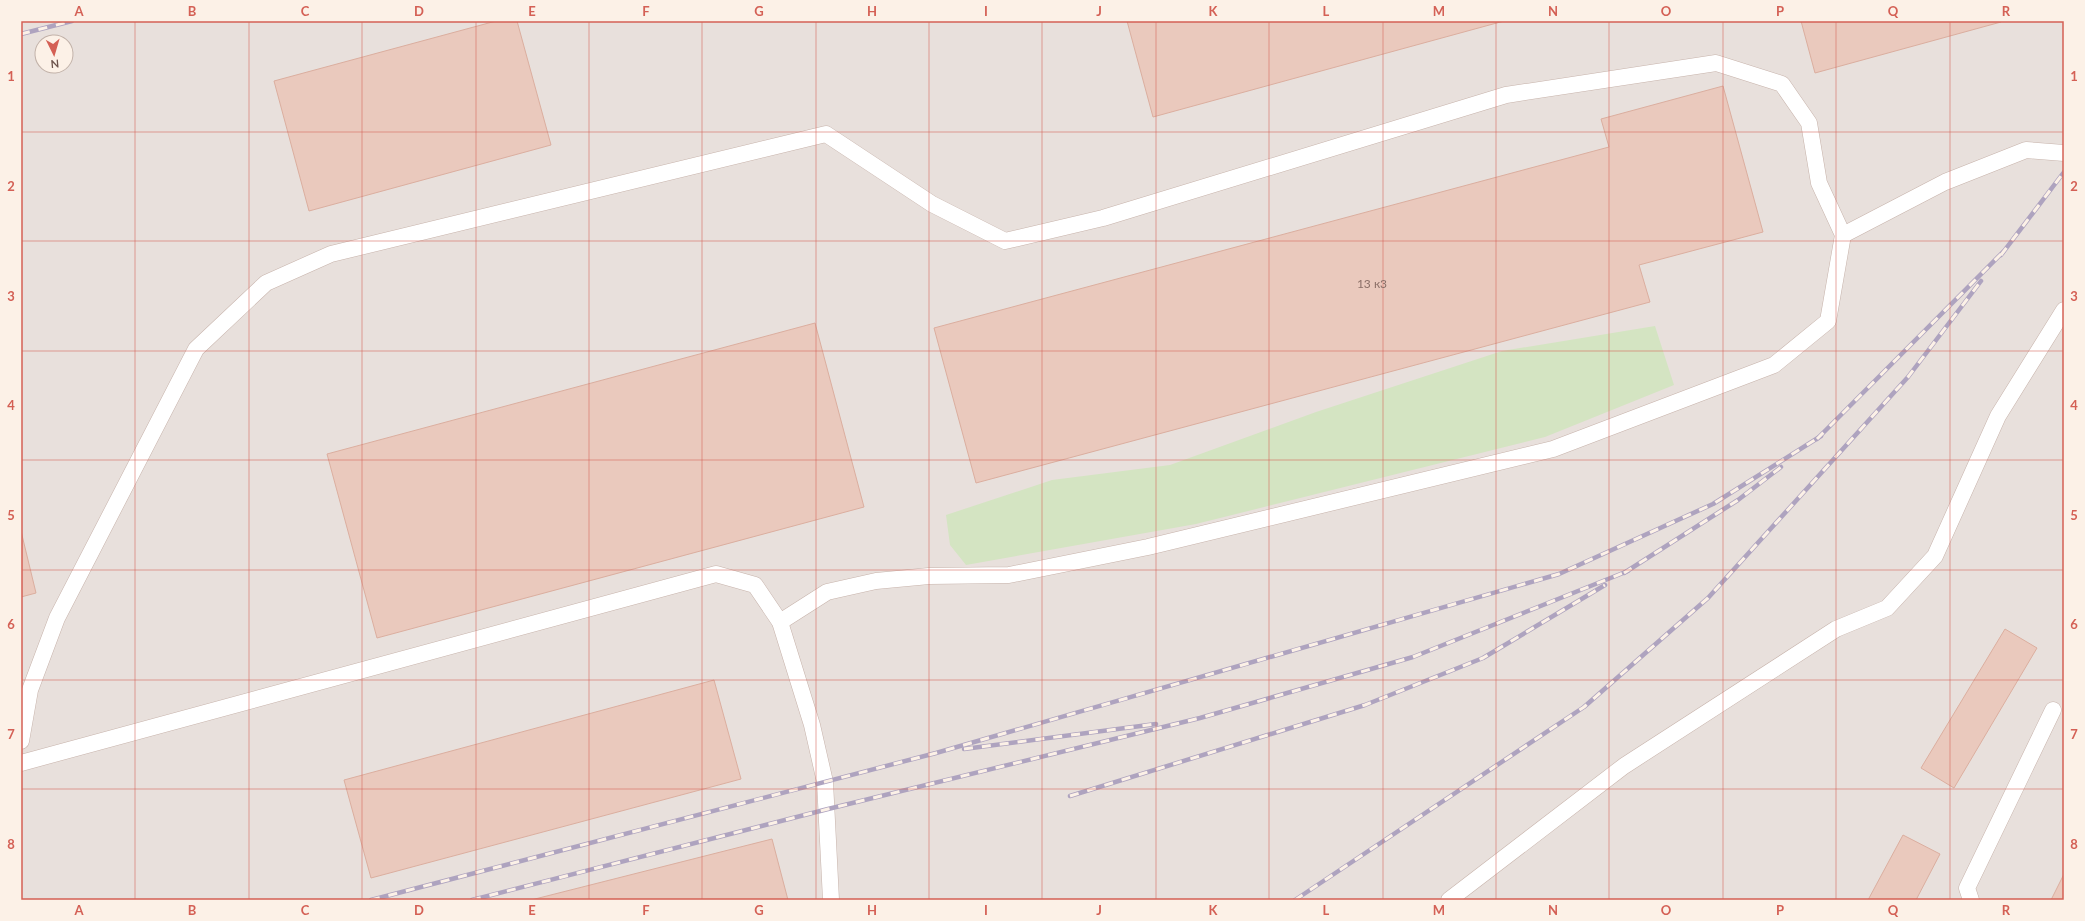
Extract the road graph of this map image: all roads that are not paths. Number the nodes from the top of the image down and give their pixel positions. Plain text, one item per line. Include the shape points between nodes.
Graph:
1 (2064, 153) edge
2 (1843, 235) junction
3 (2064, 310) edge
4 (780, 622) junction
5 (2053, 710) dead end
6 (21, 742) edge
7 (21, 763) edge
8 (831, 900) edge
9 (1449, 900) edge
10 (1971, 900) edge

1 - 2 lane via 2026,150 1945,182
2 - 4 lane via 1828,321 1774,365 1553,449 1148,547 1009,575 929,576 876,581 827,592
2 - 6 lane via 1819,183 1809,123 1782,84 1716,63 1506,95 1103,218 1005,240 932,204 826,134 331,254 266,283 196,350 56,618 30,690
3 - 9 lane via 1998,416 1935,556 1887,608 1836,629 1624,766
4 - 7 lane via 755,585 716,574
4 - 8 lane via 812,725 825,782
5 - 10 lane via 1967,888

